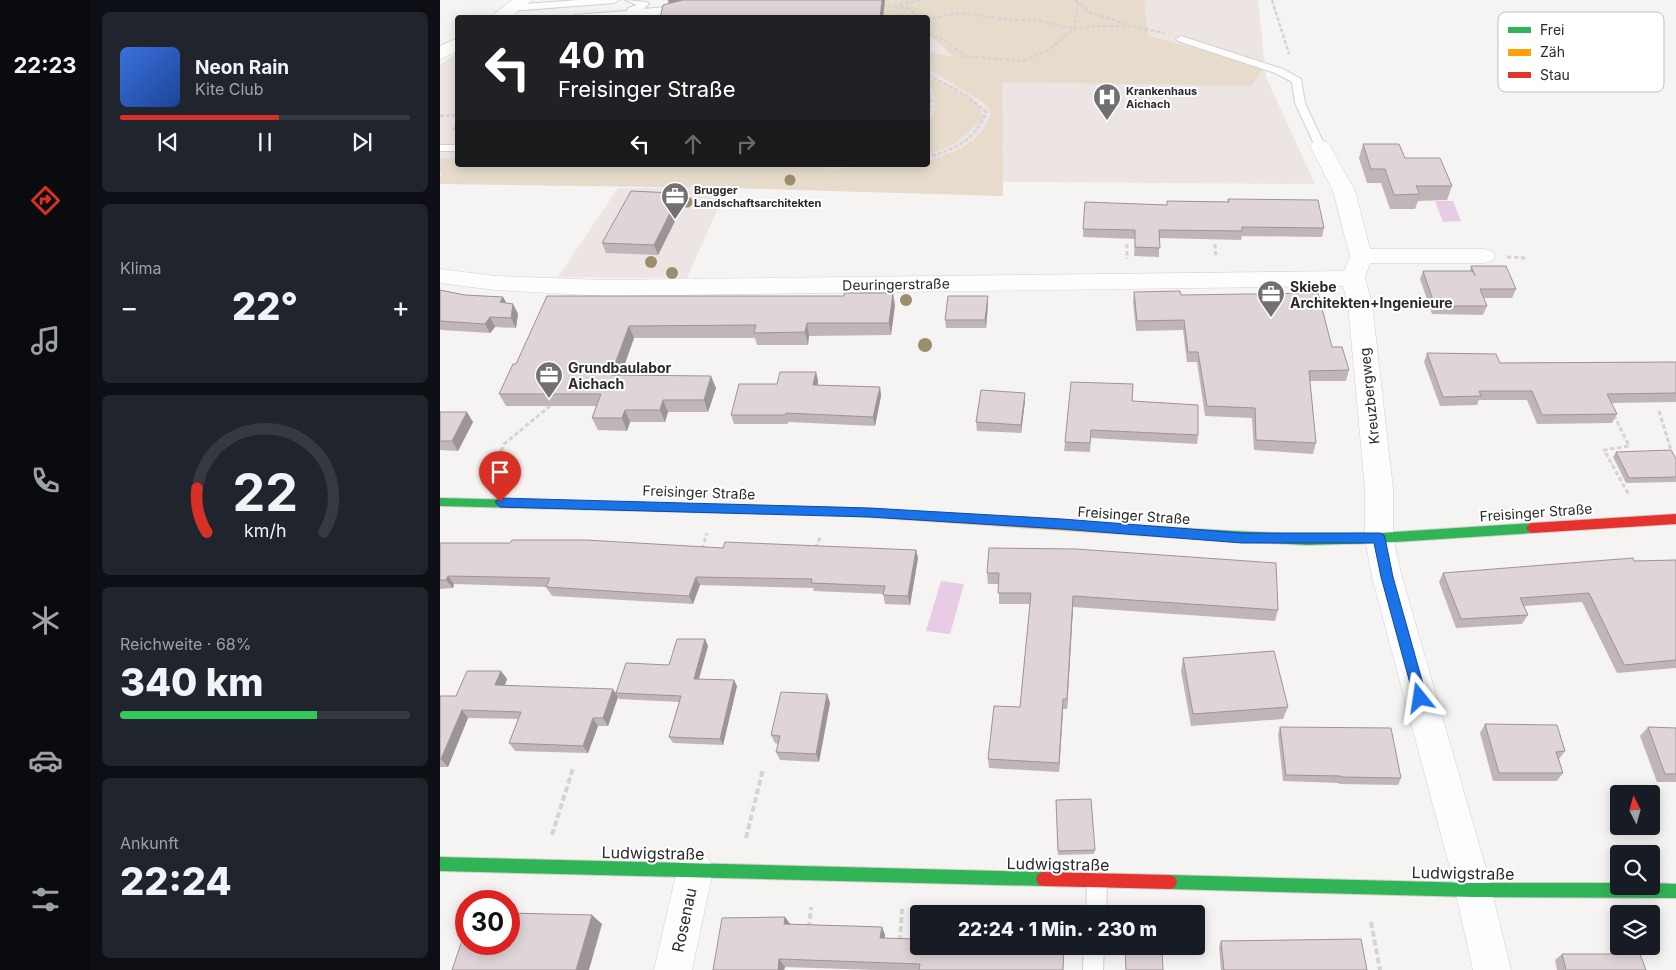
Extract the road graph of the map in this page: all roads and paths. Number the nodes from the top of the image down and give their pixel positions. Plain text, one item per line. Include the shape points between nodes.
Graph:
1 (614, 0) edge
2 (630, 0) edge
3 (689, 0) edge
4 (921, 0) edge
5 (1076, 0) edge
6 (1272, 0) edge
7 (1078, 4) junction
8 (882, 5) edge
9 (898, 5) junction
10 (510, 8) edge
11 (681, 9) junction
12 (617, 14) junction
13 (606, 15) edge
14 (685, 15) edge
15 (917, 15) edge
16 (930, 21) edge
17 (1131, 26) junction
18 (1074, 29) junction
19 (930, 35) edge
20 (1181, 39) joint
21 (455, 45) edge
22 (440, 54) edge
23 (930, 76) edge
24 (1297, 81) junction
25 (455, 115) edge
26 (440, 116) edge
27 (1320, 146) joint
28 (440, 148) edge
29 (455, 148) edge
30 (930, 156) edge
31 (1361, 256) junction
32 (1484, 256) dead end
33 (440, 276) edge
34 (1353, 278) junction
35 (550, 406) edge
36 (1659, 411) dead end
37 (1613, 413) edge
38 (1676, 460) edge
39 (440, 502) edge
40 (481, 502) junction
41 (832, 511) junction
42 (1676, 519) edge
43 (1644, 521) junction
44 (1380, 538) junction
45 (812, 555) edge
46 (573, 768) dead end
47 (763, 769) dead end
48 (440, 864) edge
49 (542, 867) junction
50 (695, 870) junction
51 (738, 872) junction
52 (815, 874) junction
53 (904, 876) junction
54 (1097, 882) junction
55 (1364, 888) junction
56 (1473, 890) junction
57 (1676, 892) edge
58 (1096, 905) edge
59 (808, 932) edge
60 (899, 951) edge
61 (1094, 955) edge
62 (673, 970) edge
63 (1093, 970) edge
64 (1380, 970) edge
65 (1492, 970) edge

1 - 10 lane
2 - 12 lane via 644,4
3 - 11 lane via 688,5
4 - 9 path
5 - 7 path
6 - 24 path
7 - 17 path via 1103,19
7 - 18 path
8 - 9 path
9 - 15 path via 909,8
11 - 12 lane
11 - 14 lane
12 - 13 lane
16 - 18 path via 960,12 1037,20
17 - 18 path
17 - 20 path
18 - 19 path via 1046,52 1022,61 964,56 944,40
20 - 24 lane via 1279,71
21 - 22 street
23 - 30 path via 960,89 986,112 983,125 972,138
24 - 27 lane via 1300,103
25 - 26 path
27 - 31 street via 1344,191
28 - 29 lane
31 - 32 street
31 - 34 street
33 - 34 street, Deuringerstraße via 495,283 605,288
34 - 44 street, Kreuzbergweg via 1360,304 1371,409
35 - 40 path via 504,444
36 - 38 path via 1666,442
37 - 43 path via 1629,446 1604,450
39 - 40 main road, Freisinger Straße
40 - 41 main road, Freisinger Straße
41 - 44 main road, Freisinger Straße via 1242,538
41 - 45 path
42 - 43 main road, Freisinger Straße
43 - 44 main road, Freisinger Straße
44 - 56 street, Kreuzbergweg via 1387,577
46 - 49 path
47 - 51 path
48 - 49 main road, Ludwigstraße
49 - 50 main road, Ludwigstraße
50 - 51 main road, Ludwigstraße
50 - 62 street, Rosenau
51 - 52 main road, Ludwigstraße
52 - 53 main road, Ludwigstraße
52 - 59 path
53 - 54 main road, Ludwigstraße
53 - 60 path
54 - 55 main road, Ludwigstraße
54 - 58 lane
55 - 56 main road, Ludwigstraße
55 - 64 path
56 - 57 main road, Ludwigstraße
56 - 65 street, Kreuzbergweg
61 - 63 lane

